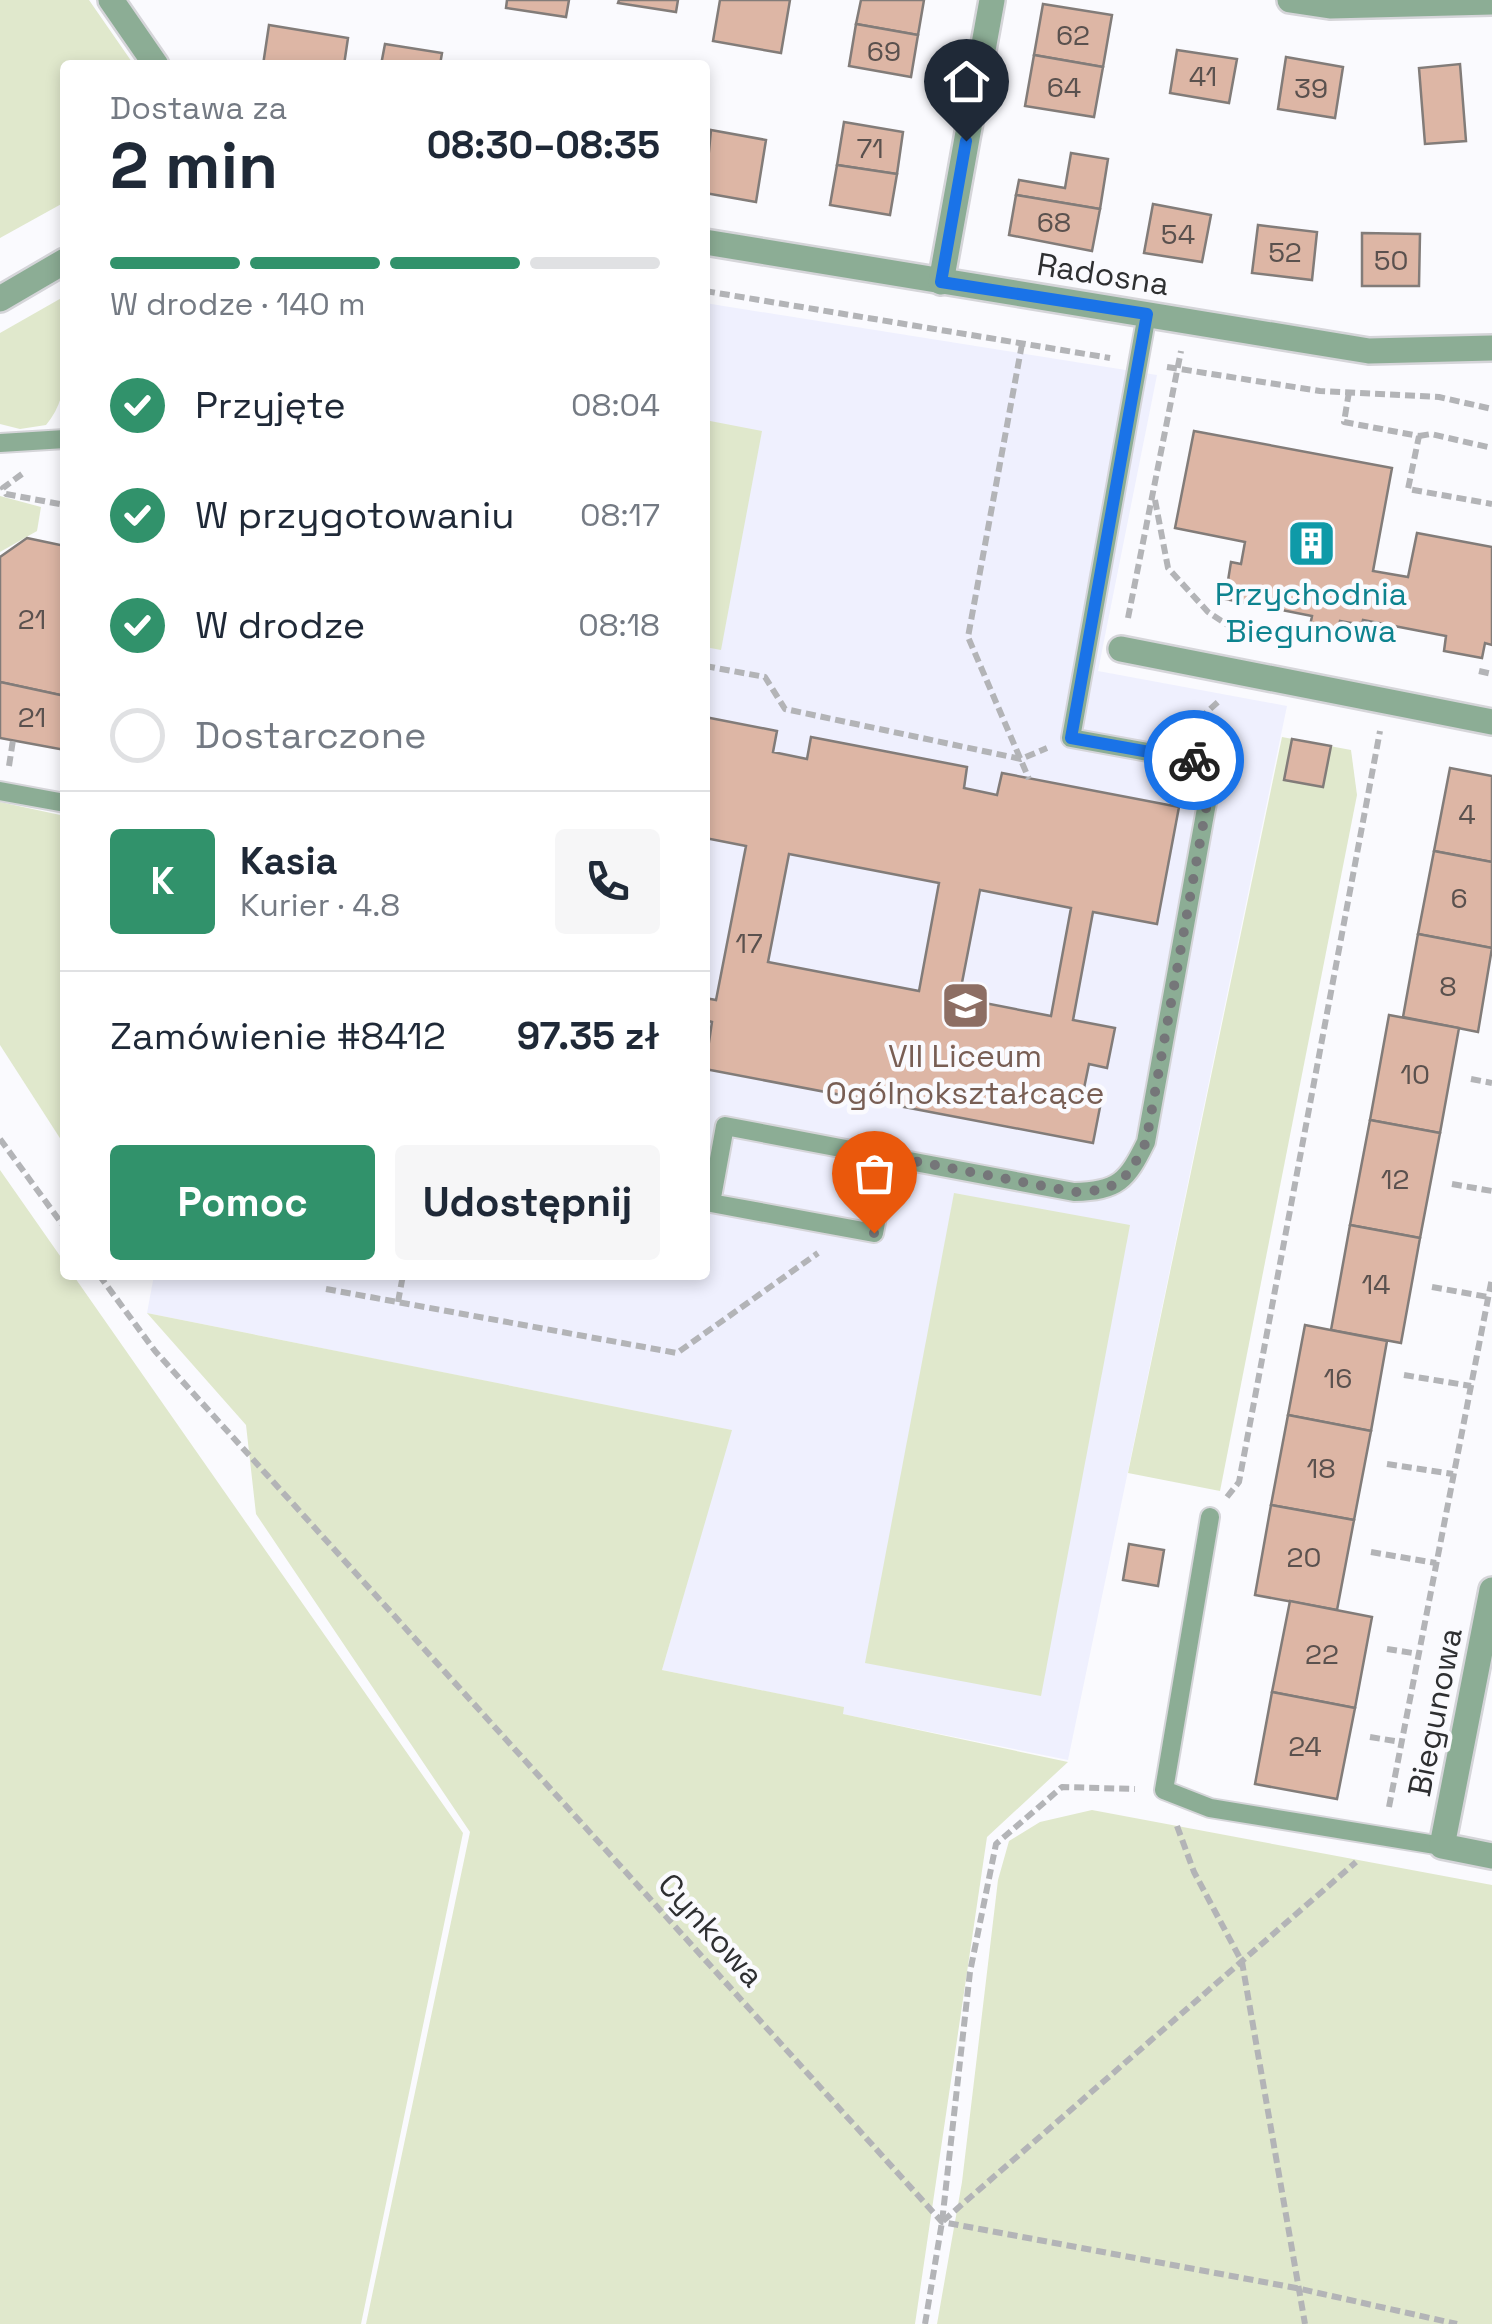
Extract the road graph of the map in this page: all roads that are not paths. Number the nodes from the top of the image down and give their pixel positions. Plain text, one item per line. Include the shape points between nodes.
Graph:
1 (111, 0) edge
2 (992, 0) edge
3 (1290, 0) edge
4 (1492, 2) edge
5 (153, 60) edge
6 (710, 243) edge
7 (60, 264) edge
8 (941, 282) junction
9 (0, 298) edge
10 (1147, 314) junction
11 (1492, 348) edge
12 (60, 440) edge
13 (0, 443) edge
14 (1121, 649) road end
15 (1492, 722) edge
16 (0, 791) edge
17 (60, 802) edge
18 (888, 1156) junction
19 (1210, 1517) road end
20 (1492, 1590) edge
21 (1487, 1646) edge
22 (1442, 1846) junction
23 (1492, 1856) edge

1 - 5 street
2 - 8 street
3 - 4 street via 1330,6
6 - 8 street, Radosna
7 - 9 street
8 - 10 street, Radosna
10 - 11 street, Radosna via 1369,351
10 - 18 lane via 1071,738 1214,764 1146,1142 1130,1175 1103,1192
12 - 13 lane
14 - 15 street
16 - 17 lane
18 - 18 lane via 725,1126 711,1202 874,1233
19 - 22 lane via 1164,1790 1210,1808
20 - 21 street, Biegunowa
21 - 22 street, Biegunowa
22 - 23 street

